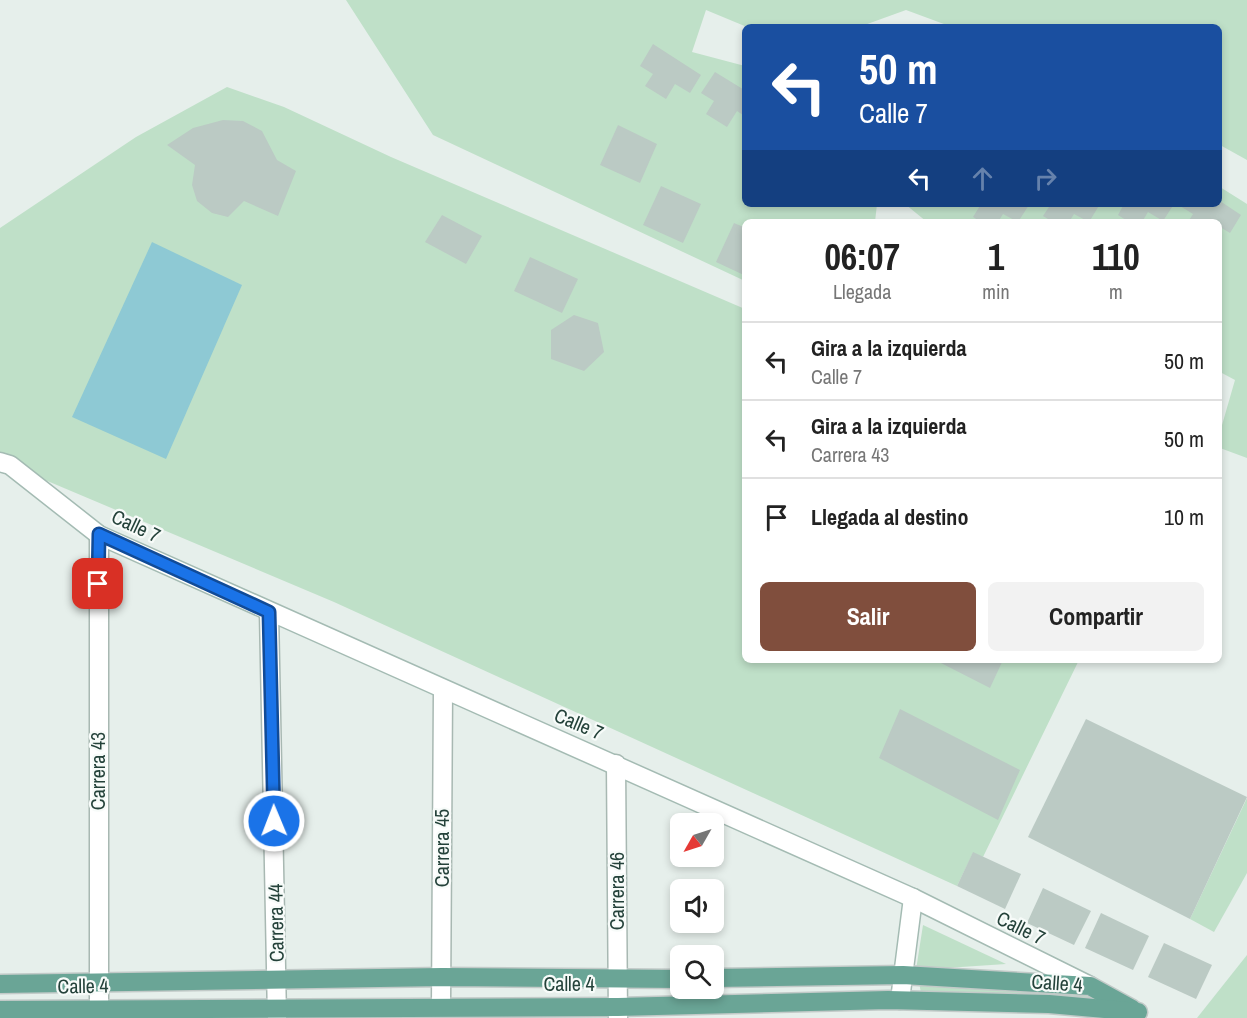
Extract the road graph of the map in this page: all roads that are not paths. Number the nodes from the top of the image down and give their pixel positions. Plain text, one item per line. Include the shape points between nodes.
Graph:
1 (3, 465) edge
2 (99, 534) junction
3 (269, 612) junction
4 (443, 691) junction
5 (616, 764) junction
6 (913, 898) junction
7 (903, 975) junction
8 (442, 977) junction
9 (724, 978) edge
10 (670, 979) edge
11 (617, 980) junction
12 (278, 981) junction
13 (99, 983) junction
14 (0, 984) edge
15 (1089, 986) junction
16 (900, 1000) junction
17 (441, 1006) junction
18 (99, 1008) junction
19 (0, 1010) edge
20 (618, 1012) edge
21 (277, 1014) edge
22 (1142, 1015) edge

1 - 2 street, Calle 7
2 - 3 street, Calle 7
2 - 13 street, Carrera 43
3 - 4 street, Calle 7
3 - 12 street, Carrera 44
4 - 5 street, Calle 7
4 - 8 street, Carrera 45
5 - 6 street, Calle 7
5 - 11 street, Carrera 46
6 - 7 street
6 - 15 street, Calle 7
7 - 9 main road, Calle 4
7 - 15 main road, Calle 4
7 - 16 street
8 - 11 main road, Calle 4
8 - 12 main road, Calle 4
8 - 17 street, Carrera 45
10 - 11 main road, Calle 4
11 - 20 street, Carrera 46
12 - 13 main road, Calle 4
12 - 21 street, Carrera 44
13 - 14 main road, Calle 4
13 - 18 street, Carrera 43
15 - 22 main road, Calle 7
16 - 20 main road, Calle 4
16 - 22 main road, Calle 4 via 1049,1004
17 - 20 main road, Calle 4
17 - 21 main road, Calle 4
18 - 19 main road, Calle 4
18 - 21 main road, Calle 4

